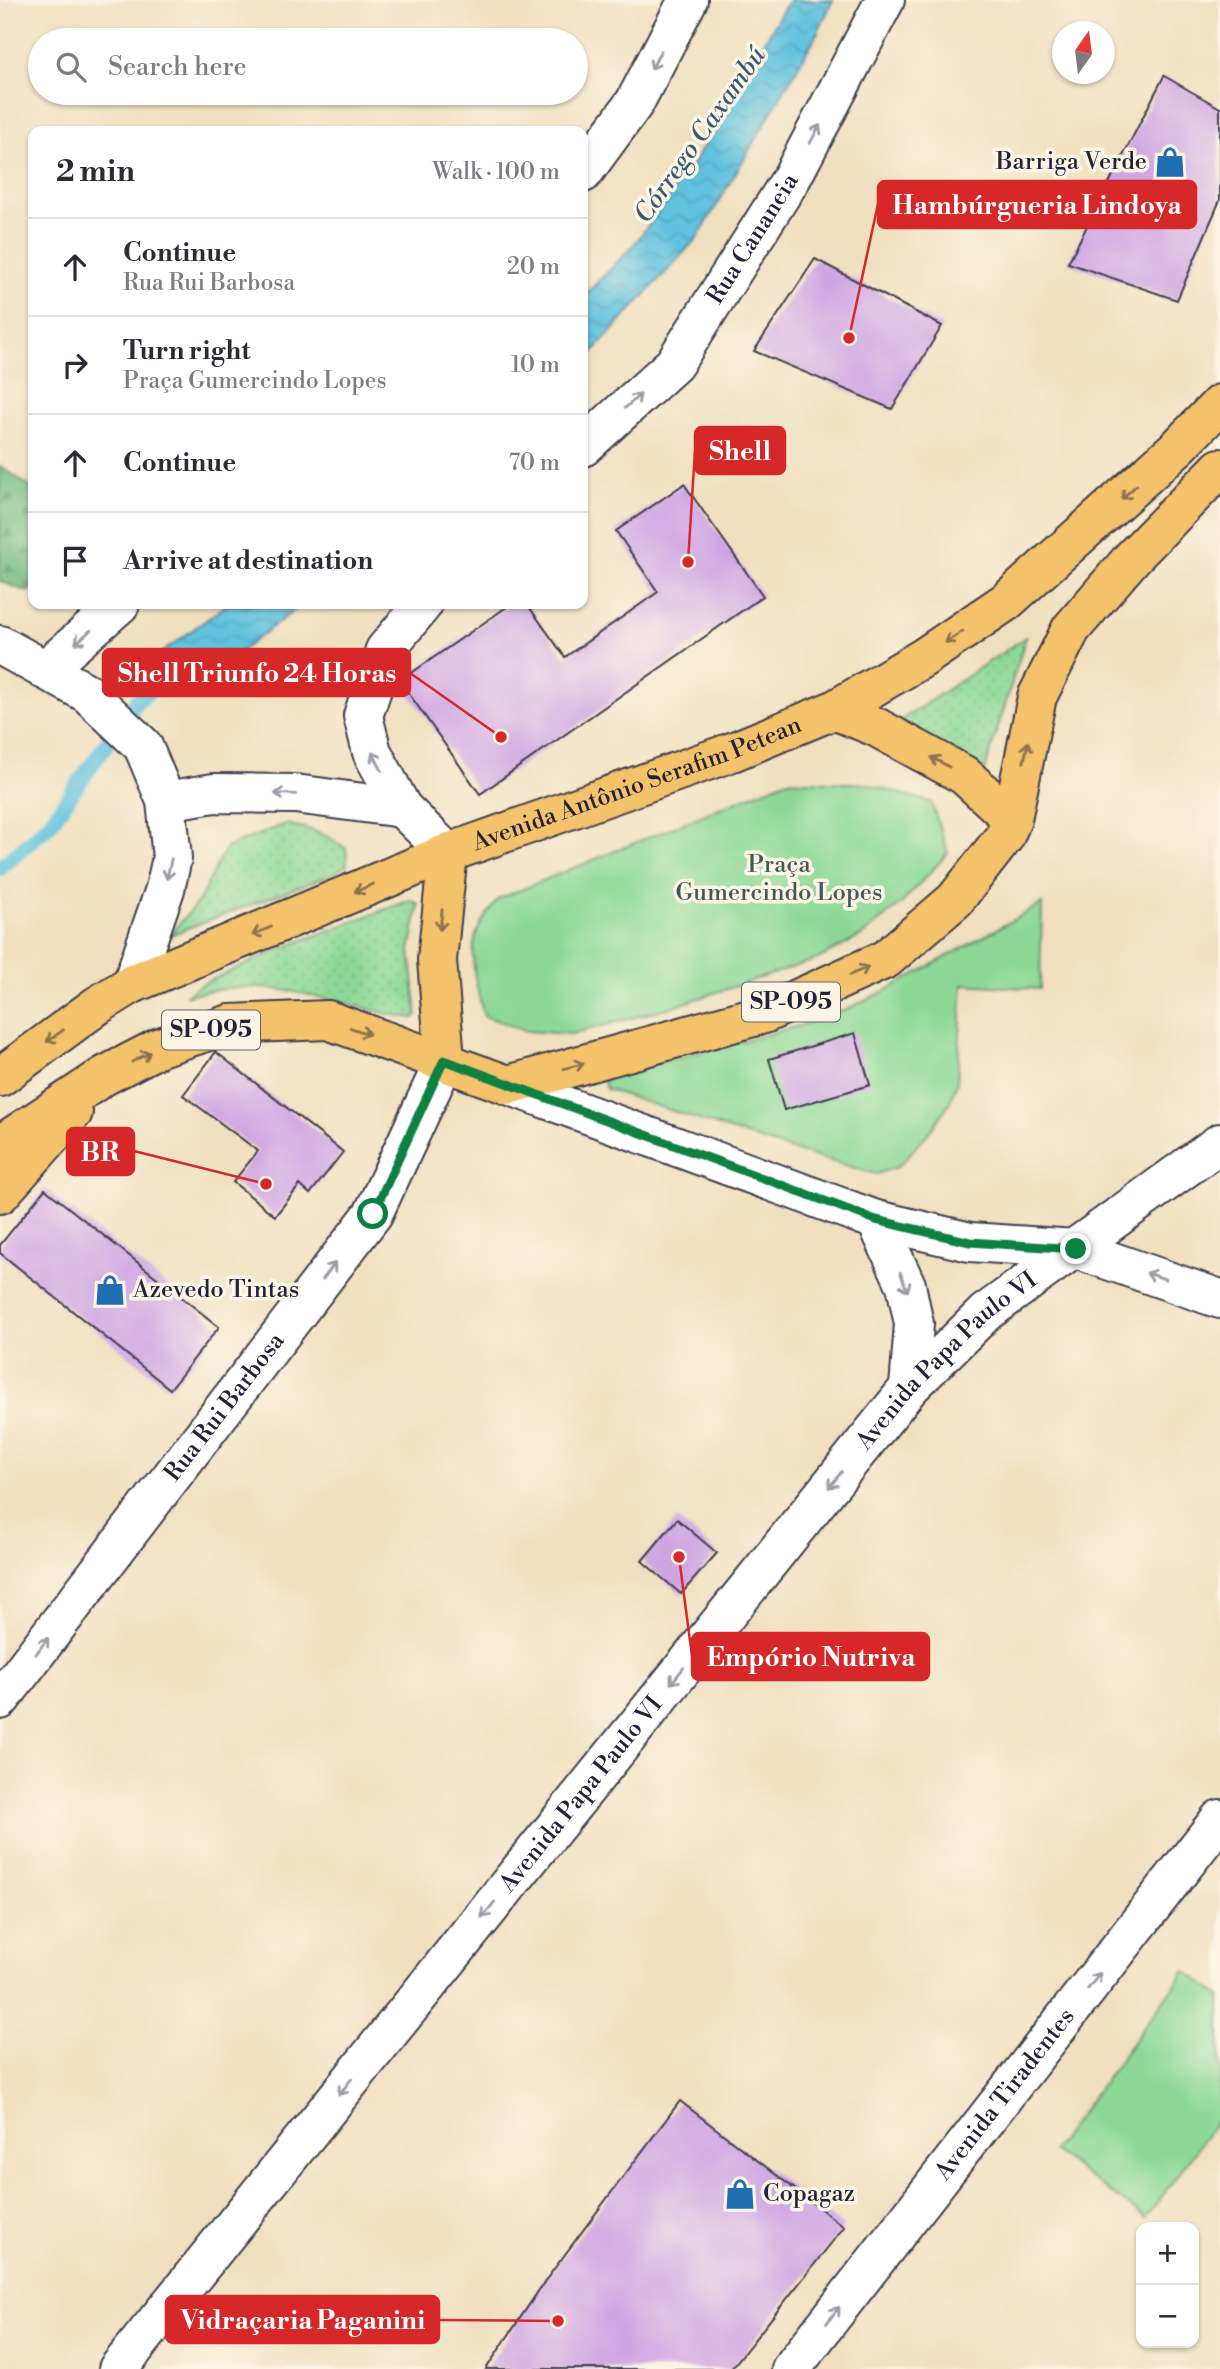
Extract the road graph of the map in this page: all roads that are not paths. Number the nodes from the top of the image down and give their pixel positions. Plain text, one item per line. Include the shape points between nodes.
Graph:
1 (688, 0) edge
2 (885, 0) edge
3 (588, 166) edge
4 (1220, 404) edge
5 (588, 442) edge
6 (1209, 479) edge
7 (114, 609) edge
8 (419, 609) edge
9 (0, 645) edge
10 (45, 670) junction
11 (834, 710) junction
12 (166, 801) junction
13 (402, 808) junction
14 (1012, 819) junction
15 (448, 852) junction
16 (132, 984) junction
17 (444, 1060) junction
18 (104, 1076) junction
19 (0, 1077) edge
20 (508, 1085) junction
21 (1220, 1143) edge
22 (0, 1145) edge
23 (0, 1194) edge
24 (876, 1220) junction
25 (1076, 1249) junction
26 (1220, 1299) edge
27 (909, 1388) junction
28 (0, 1700) edge
29 (1220, 1819) edge
30 (118, 2369) edge
31 (791, 2369) edge

1 -> 3 street via 635,102
5 -> 2 street, Rua Cananeia via 674,364 792,179
4 -> 11 main road, Avenida Antônio Serafim Petean / SP-095 via 1007,601
14 -> 6 main road, SP-095 via 1037,697 1071,629
7 -> 10 street
13 -> 8 street via 372,752 363,716 384,650
9 - 10 street
10 - 12 street via 87,693 144,746
14 -> 11 main road via 964,775 876,727
11 - 15 main road, Avenida Antônio Serafim Petean / SP-095 via 732,752
13 -> 12 street via 295,794 214,793
12 -> 16 street via 172,858
13 - 15 street
20 -> 14 main road, SP-095 via 764,1014 886,959 955,900 1005,836
15 -> 16 main road, Avenida Antônio Serafim Petean / SP-095
15 -> 17 main road via 437,960
16 -> 19 main road, Avenida Antônio Serafim Petean / SP-095
18 -> 17 main road, SP-095 via 160,1047 230,1024 328,1020
17 - 20 main road, SP-095
28 -> 17 street, Rua Rui Barbosa via 373,1214
18 - 22 main road, SP-095
18 - 23 main road
20 - 24 street
21 - 25 street, Avenida Papa Paulo VI
24 - 25 street via 970,1242
24 -> 27 street via 906,1285 914,1324
26 -> 25 street
25 - 27 street, Avenida Papa Paulo VI via 985,1312
27 -> 30 street, Avenida Papa Paulo VI
31 -> 29 street, Avenida Tiradentes

